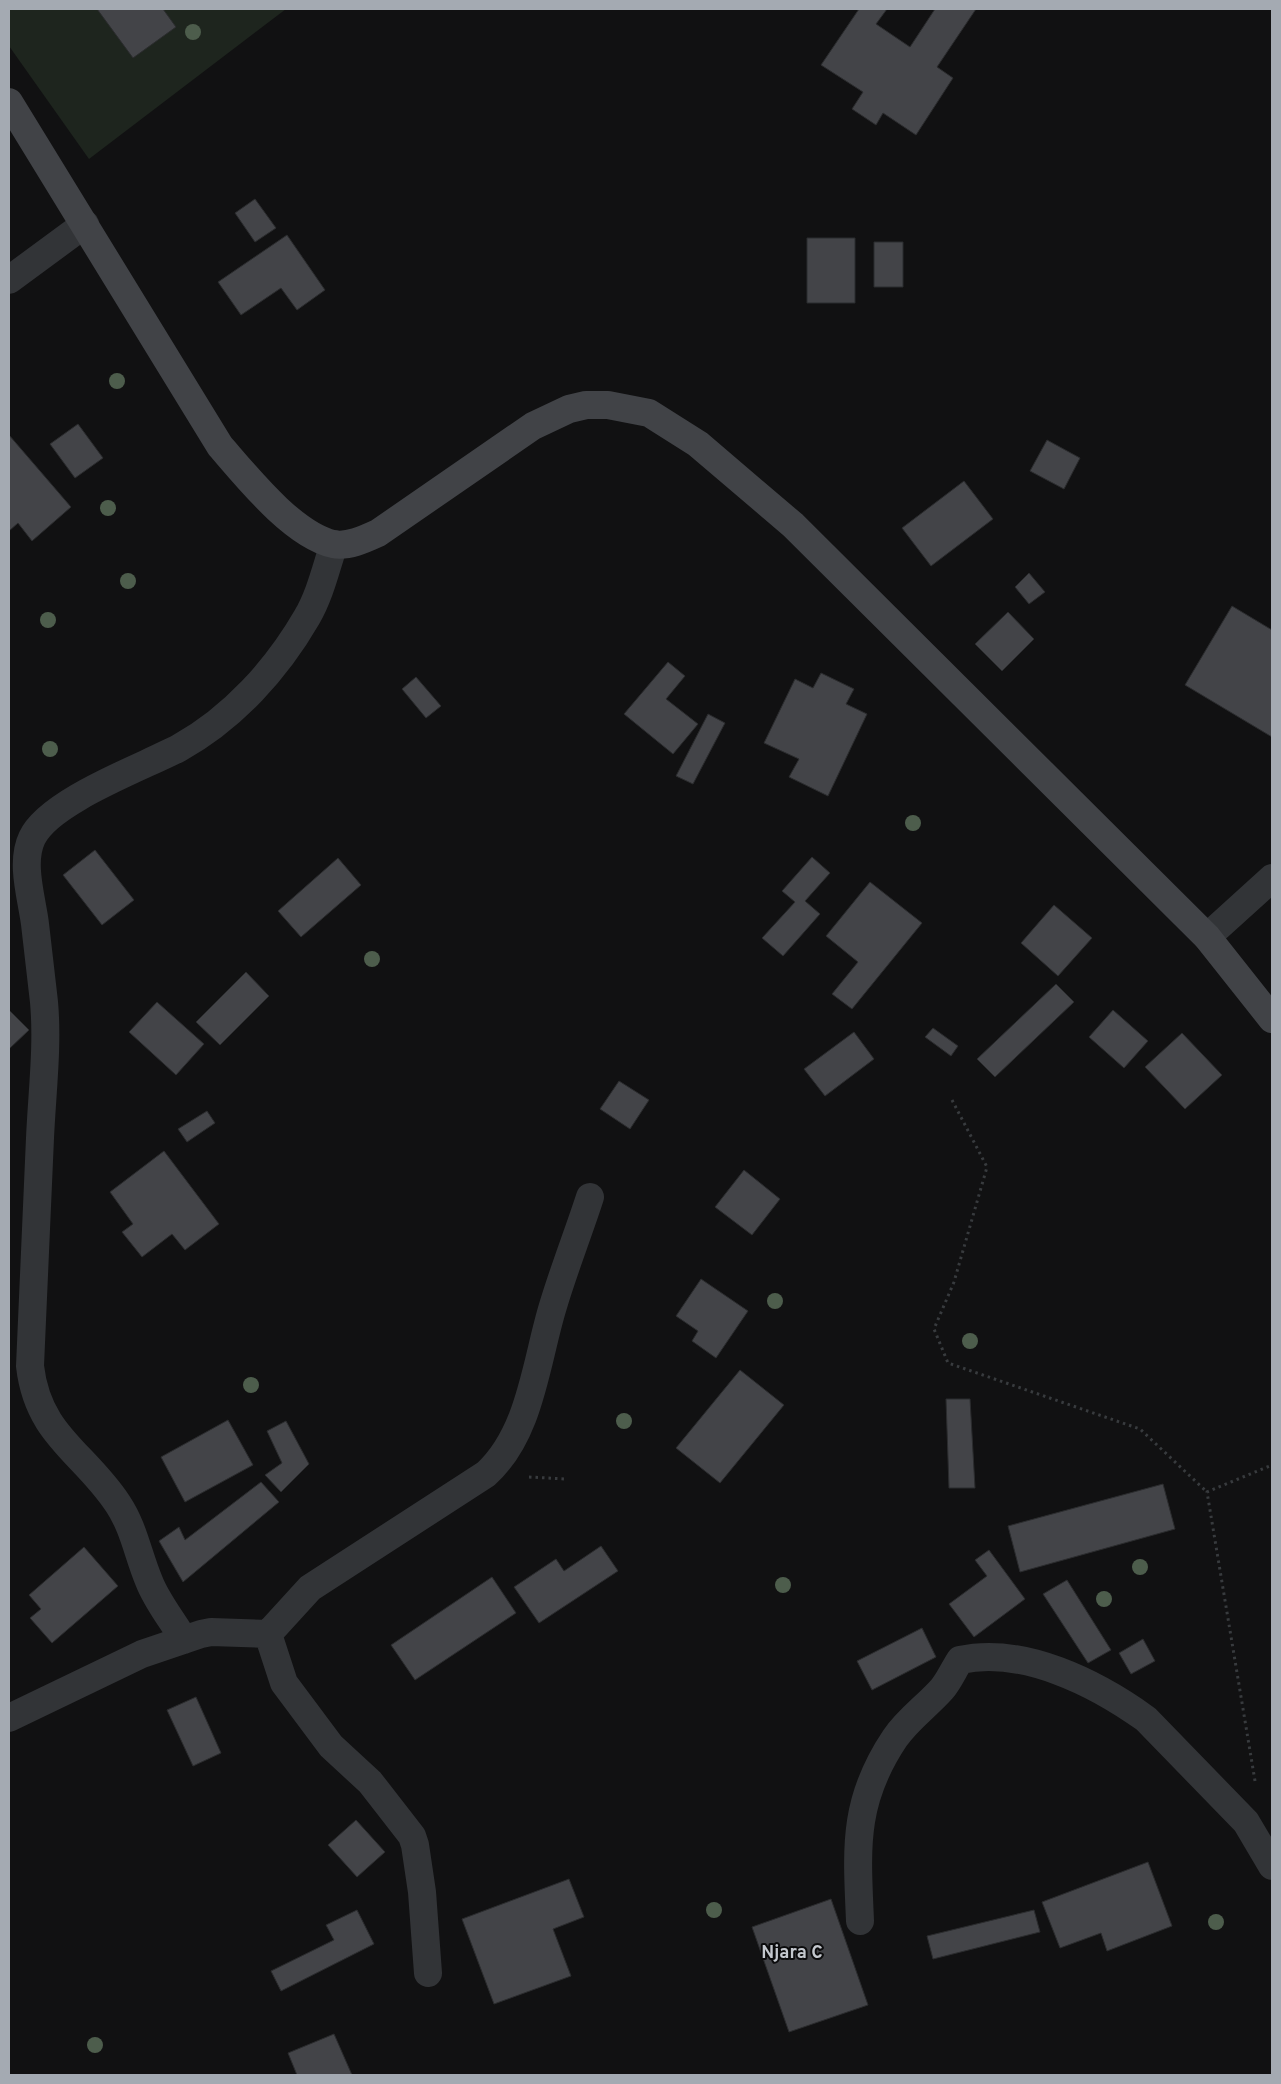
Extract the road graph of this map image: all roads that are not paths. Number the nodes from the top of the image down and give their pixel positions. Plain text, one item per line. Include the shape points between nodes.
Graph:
1 (9, 102) edge
2 (85, 224) junction
3 (9, 280) edge
4 (334, 544) junction
5 (1272, 878) edge
6 (1207, 937) junction
7 (1272, 1019) edge
8 (590, 1198) dead end
9 (268, 1634) junction
10 (184, 1640) junction
11 (9, 1718) edge
12 (1272, 1866) edge
13 (860, 1920) dead end
14 (428, 1973) dead end

1 - 2 main road
2 - 3 street
2 - 4 main road via 220,446 278,508 301,527
4 - 6 main road via 358,542 378,533 533,426 569,409 608,405 649,413 698,444 793,525
4 - 10 street via 308,616 276,662 246,697 212,726 180,747 117,777 52,815 32,836 28,846 28,880 44,1005 44,1072 30,1366 32,1384 48,1423 117,1503 137,1543 149,1582
5 - 6 street
6 - 7 main road
8 - 9 street via 553,1306 522,1420 495,1466 310,1588
9 - 10 street via 211,1632
9 - 14 street via 284,1683 331,1746 370,1782 412,1836 422,1892
10 - 11 street via 142,1654
12 - 13 street via 1246,1822 1146,1719 1119,1700 1061,1672 1028,1661 986,1656 960,1660 942,1689 895,1738 866,1797 857,1845

